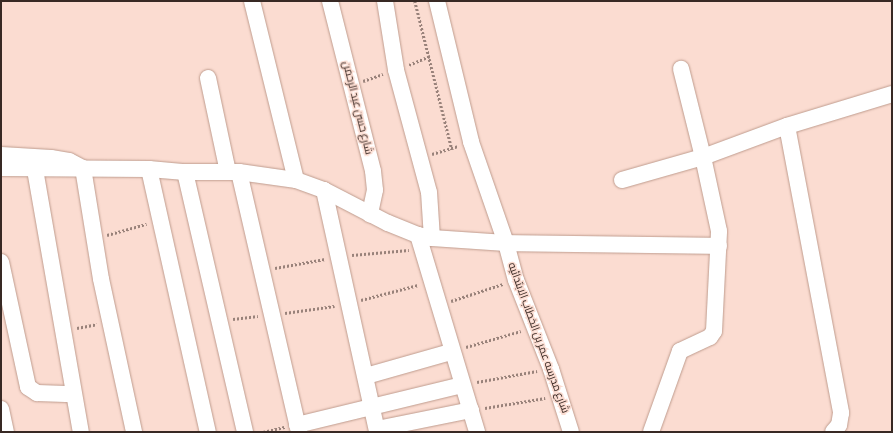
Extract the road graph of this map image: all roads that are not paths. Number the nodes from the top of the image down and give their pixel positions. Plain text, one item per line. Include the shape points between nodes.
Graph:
1 (252, 1) edge
2 (330, 1) edge
3 (385, 1) edge
4 (437, 1) edge
5 (681, 69) dead end
6 (208, 78) dead end
7 (892, 94) edge
8 (787, 126) junction
9 (1, 155) edge
10 (703, 156) junction
11 (33, 163) junction
12 (1, 168) edge
13 (83, 168) junction
14 (150, 169) junction
15 (185, 172) junction
16 (233, 172) junction
17 (296, 180) junction
18 (622, 180) dead end
19 (324, 190) junction
20 (370, 214) junction
21 (424, 241) junction
22 (506, 243) junction
23 (719, 246) junction
24 (1, 262) edge
25 (451, 352) junction
26 (366, 376) junction
27 (462, 385) junction
28 (73, 394) junction
29 (372, 406) junction
30 (1, 409) edge
31 (471, 410) junction
32 (298, 428) edge
33 (377, 431) edge
34 (6, 432) edge
35 (81, 432) edge
36 (134, 432) edge
37 (208, 432) edge
38 (245, 432) edge
39 (477, 432) edge
40 (571, 432) edge
41 (650, 432) edge
42 (833, 432) edge

1 - 17 street
2 - 20 street, شارع حسن عبد الرحمن via 374,180
3 - 21 street via 396,70 429,192
4 - 22 street, شارع مدرسه عمر بن الخطاب الابتدائيه via 471,142
5 - 10 street
6 - 16 street
7 - 8 street
8 - 10 street
8 - 42 street via 841,413 839,425
9 - 11 street
10 - 18 street
10 - 23 street via 717,218
11 - 12 street
11 - 13 street
11 - 28 street
13 - 14 street
13 - 36 street
14 - 15 street
14 - 37 street
15 - 16 street
15 - 38 street
16 - 17 street
16 - 32 street via 261,271
17 - 19 street
19 - 20 street
19 - 26 street
20 - 21 street
21 - 22 street
21 - 25 street via 430,282
22 - 23 street
22 - 40 street, شارع مدرسه عمر بن الخطاب الابتدائيه via 516,280 551,369
23 - 41 street via 714,331 710,337 680,351
24 - 28 street via 28,388 38,393
25 - 26 street
25 - 27 street
26 - 29 street
27 - 29 street
27 - 31 street
28 - 35 street
29 - 32 street
29 - 33 street
30 - 34 street
31 - 33 street
31 - 39 street

